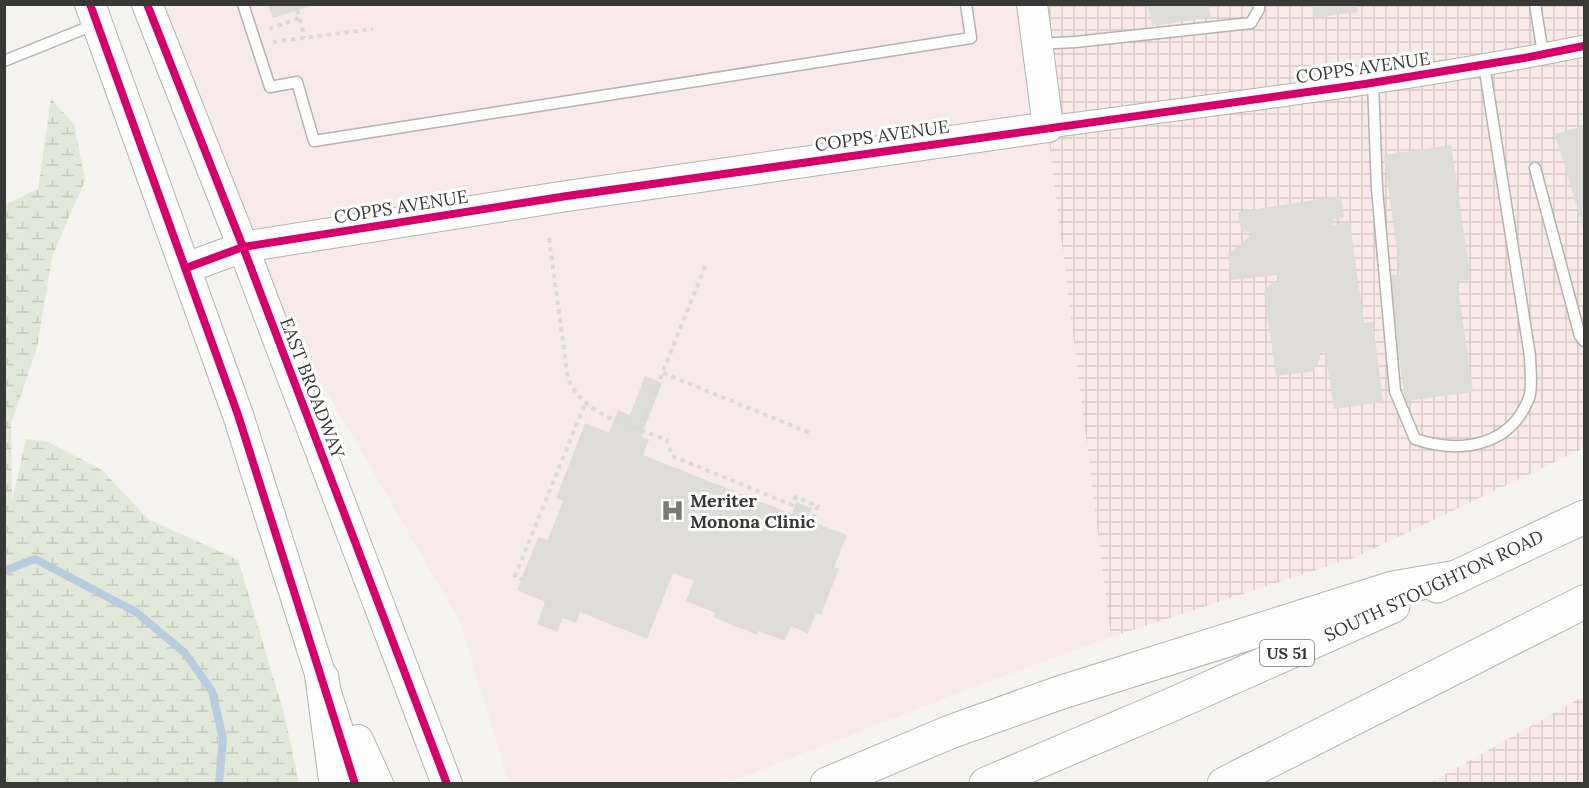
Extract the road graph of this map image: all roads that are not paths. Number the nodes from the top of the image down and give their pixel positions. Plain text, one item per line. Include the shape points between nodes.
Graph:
1 (147, 4) edge
2 (243, 4) edge
3 (966, 4) edge
4 (1032, 4) edge
5 (1258, 4) edge
6 (1535, 4) edge
7 (94, 14) edge
8 (1037, 44) junction
9 (1584, 46) edge
10 (1544, 54) junction
11 (4, 62) edge
12 (1484, 65) junction
13 (1373, 82) junction
14 (1048, 127) junction
15 (1535, 168) dead end
16 (243, 247) junction
17 (186, 268) junction
18 (1584, 341) edge
19 (1584, 517) edge
20 (1457, 577) junction
21 (1584, 602) edge
22 (322, 678) junction
23 (336, 783) edge
24 (355, 783) edge
25 (378, 783) edge
26 (447, 783) edge
27 (827, 783) edge
28 (986, 783) edge
29 (1224, 783) edge

1 - 16 street, EAST BROADWAY
2 - 3 lane via 270,87 297,82 314,141 971,38
4 - 8 street
5 - 8 lane via 1251,23
6 - 10 lane
7 - 11 lane
7 - 17 street
8 - 14 street
9 - 10 street, COPPS AVENUE
10 - 12 street, COPPS AVENUE
12 - 13 street, COPPS AVENUE
12 - 13 lane via 1530,356 1530,396 1516,422 1489,442 1462,447 1434,446 1415,439 1395,391 1377,189
13 - 14 street, COPPS AVENUE
14 - 16 street, COPPS AVENUE
15 - 18 lane
16 - 17 street, COPPS AVENUE
16 - 26 street, EAST BROADWAY
17 - 22 street via 238,415
19 - 20 main road, SOUTH STOUGHTON ROAD / US 51
20 - 27 main road via 1393,588 1059,693
20 - 28 main road, SOUTH STOUGHTON ROAD / US 51
21 - 29 main road
22 - 23 main road
22 - 24 street
22 - 25 street

